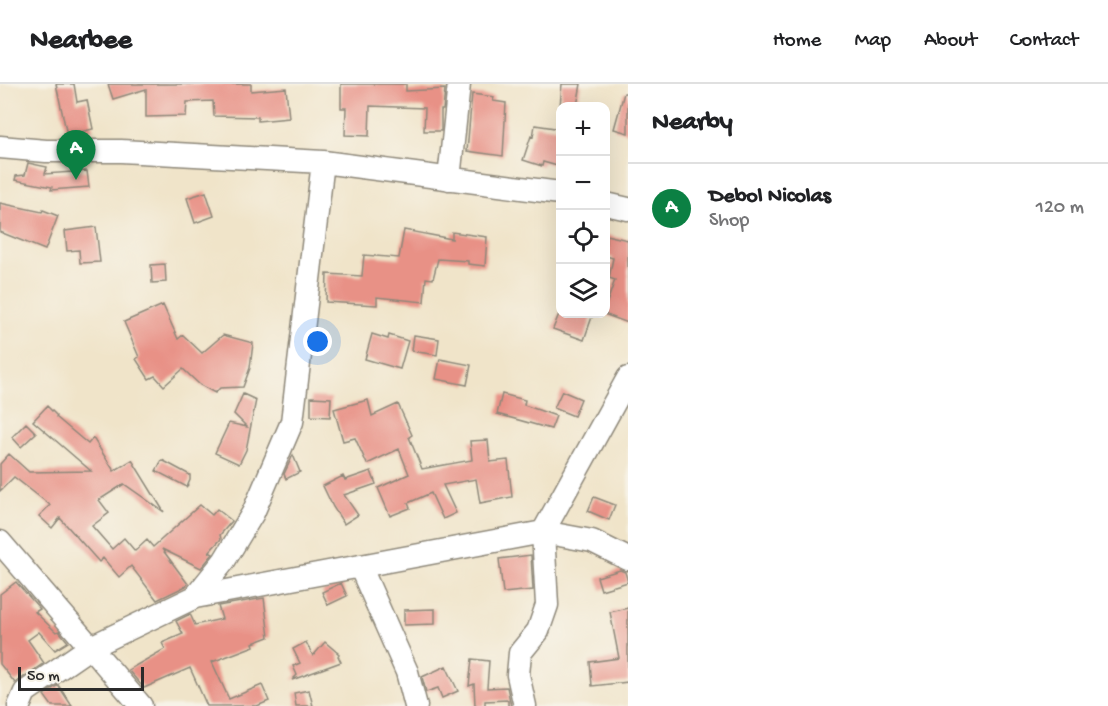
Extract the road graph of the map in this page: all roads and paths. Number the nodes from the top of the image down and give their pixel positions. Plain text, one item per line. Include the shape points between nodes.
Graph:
1 (459, 84) edge
2 (0, 147) edge
3 (323, 162) junction
4 (449, 179) junction
5 (556, 192) edge
6 (610, 205) edge
7 (628, 209) edge
8 (628, 378) edge
9 (543, 532) junction
10 (0, 542) edge
11 (628, 559) edge
12 (360, 566) junction
13 (195, 597) junction
14 (89, 648) junction
15 (19, 706) edge
16 (141, 706) edge
17 (416, 706) edge
18 (525, 706) edge

1 - 4 street
2 - 3 street
3 - 4 street
3 - 13 street via 292,422 252,513 224,561
4 - 5 street
6 - 7 street
8 - 9 street
9 - 11 street via 592,541
9 - 12 street
9 - 18 street via 547,605 538,631 519,653 518,675
10 - 14 street
12 - 13 street
12 - 17 street via 407,672
13 - 14 street
14 - 15 street via 25,692
14 - 16 street

